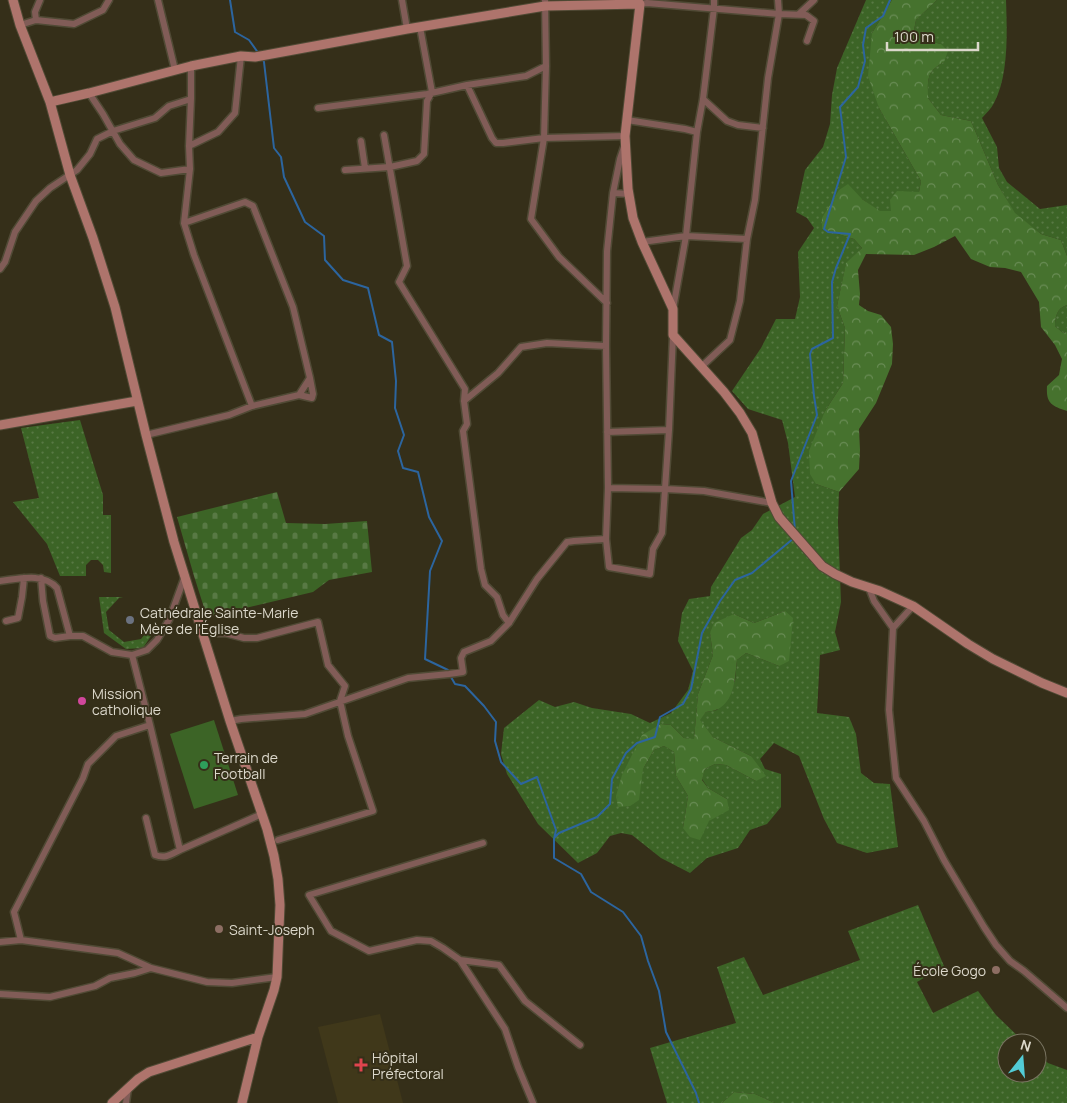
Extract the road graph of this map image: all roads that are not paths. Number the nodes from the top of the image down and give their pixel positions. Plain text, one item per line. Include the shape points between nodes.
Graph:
1 (13, 0) edge
2 (40, 0) edge
3 (109, 0) edge
4 (158, 0) edge
5 (402, 0) edge
6 (714, 0) edge
7 (778, 0) edge
8 (814, 0) edge
9 (640, 2) edge
10 (545, 3) edge
11 (714, 8) junction
12 (779, 14) junction
13 (799, 14) junction
14 (36, 20) junction
15 (20, 26) junction
16 (420, 27) junction
17 (407, 29) junction
18 (807, 41) dead end
19 (241, 56) junction
20 (191, 66) junction
21 (546, 66) junction
22 (175, 70) junction
23 (467, 85) junction
24 (432, 92) junction
25 (89, 93) junction
26 (191, 99) junction
27 (702, 99) junction
28 (50, 102) junction
29 (318, 108) dead end
30 (627, 120) junction
31 (763, 128) junction
32 (113, 131) junction
33 (697, 132) junction
34 (384, 135) dead end
35 (544, 138) junction
36 (625, 140) junction
37 (361, 141) dead end
38 (189, 146) junction
39 (390, 167) junction
40 (365, 168) junction
41 (190, 169) junction
42 (345, 170) dead end
43 (70, 175) junction
44 (613, 193) junction
45 (629, 194) junction
46 (184, 223) junction
47 (686, 236) junction
48 (747, 239) junction
49 (642, 242) junction
50 (0, 269) edge
51 (607, 303) junction
52 (673, 309) junction
53 (673, 335) junction
54 (606, 346) junction
55 (701, 367) junction
56 (310, 378) junction
57 (299, 395) junction
58 (137, 401) junction
59 (464, 401) junction
60 (252, 406) junction
61 (0, 426) edge
62 (669, 430) junction
63 (607, 432) junction
64 (146, 435) junction
65 (608, 488) junction
66 (664, 489) junction
67 (772, 504) junction
68 (606, 540) junction
69 (185, 575) junction
70 (24, 578) junction
71 (41, 578) junction
72 (0, 581) edge
73 (869, 588) junction
74 (913, 606) junction
75 (6, 621) dead end
76 (509, 623) junction
77 (893, 628) junction
78 (202, 634) junction
79 (70, 636) junction
80 (132, 655) junction
81 (1067, 693) edge
82 (340, 701) junction
83 (230, 721) junction
84 (150, 725) junction
85 (262, 814) junction
86 (146, 818) dead end
87 (278, 840) dead end
88 (483, 843) dead end
89 (180, 850) junction
90 (21, 940) junction
91 (0, 942) edge
92 (460, 960) junction
93 (151, 968) junction
94 (277, 977) junction
95 (0, 994) edge
96 (1067, 1008) edge
97 (258, 1038) junction
98 (580, 1045) dead end
99 (128, 1089) junction
100 (112, 1103) edge
101 (126, 1103) edge
102 (242, 1103) edge
103 (533, 1103) edge

1 - 15 street
2 - 14 street via 35,12
3 - 14 street via 103,10 74,24
4 - 22 street
5 - 17 street
6 - 11 street
7 - 12 street
8 - 13 street
9 - 10 street
9 - 11 street
9 - 30 street
10 - 16 street
10 - 21 street
11 - 12 street
11 - 27 street
12 - 13 street
12 - 31 street
13 - 18 street via 814,21
14 - 15 street
15 - 28 street
16 - 17 street
16 - 24 street
17 - 19 street via 255,57
19 - 20 street
19 - 38 street via 235,113 218,132
20 - 22 street
20 - 26 street
21 - 23 street via 526,76
21 - 35 street
22 - 25 street
23 - 24 street
23 - 35 street via 496,142 503,144
24 - 29 street
24 - 39 street via 428,101 424,154 417,161
25 - 28 street
25 - 32 street
26 - 32 street via 169,106 155,118
26 - 38 street
27 - 31 street via 727,121
27 - 33 street
28 - 43 street
30 - 33 street
30 - 36 street
31 - 48 street
32 - 41 street via 134,160 161,172
32 - 43 street via 97,140 78,170
33 - 47 street
34 - 39 street
35 - 36 street
35 - 51 street via 531,219 559,257
36 - 44 street
36 - 45 street
37 - 40 street
38 - 41 street
39 - 40 street
39 - 59 street via 407,266 399,282 465,389
40 - 42 street
41 - 46 street
43 - 50 street via 36,201 15,232
43 - 58 street via 114,307
44 - 45 street
44 - 51 street via 607,251
45 - 49 street
46 - 56 street via 245,202 253,206 292,307
46 - 60 street
47 - 48 street
47 - 49 street
47 - 52 street
48 - 55 street via 740,301 730,340
49 - 52 street
51 - 54 street
52 - 53 street
53 - 55 street
53 - 62 street
54 - 59 street via 547,343 522,347 498,373
54 - 63 street
55 - 67 street via 724,392 752,433
56 - 57 street
56 - 57 street via 312,398
57 - 60 street
58 - 61 street
58 - 64 street
59 - 76 street via 467,424 463,431 485,585 496,597
60 - 64 street via 229,415
62 - 63 street
62 - 66 street
63 - 65 street
64 - 69 street
65 - 66 street
65 - 68 street
66 - 67 street via 704,492
66 - 68 street via 662,532 653,549 650,574 609,567
67 - 73 street via 779,517 822,566
68 - 76 street via 567,542 537,579
69 - 78 street
69 - 80 street via 169,620 157,640 146,650
70 - 71 street
70 - 72 street
70 - 75 street via 18,618
71 - 79 street via 57,588
71 - 79 street via 50,636
73 - 74 street
73 - 77 street
74 - 77 street
74 - 81 street via 968,644
76 - 82 street via 491,641 464,652 462,672 408,678
77 - 96 street via 889,710 896,778 996,945 1010,961
78 - 82 street via 225,633 257,638 318,622 328,665 345,686
78 - 83 street
79 - 80 street via 83,636 112,652
80 - 84 street
82 - 83 street via 305,714
82 - 87 street via 348,736 374,811
83 - 85 street
84 - 89 street
84 - 90 street via 116,736 88,764 14,912
85 - 89 street
85 - 94 street via 278,879
86 - 89 street via 155,855 169,856
88 - 92 street via 309,895 330,931 369,951 417,940 431,941
90 - 91 street
90 - 93 street via 118,953
92 - 98 street via 499,965 525,1001
92 - 103 street via 505,1029
93 - 94 street via 207,982 232,983
93 - 95 street via 50,997
94 - 97 street
97 - 99 street via 149,1072
97 - 102 street
99 - 100 street
99 - 101 street

